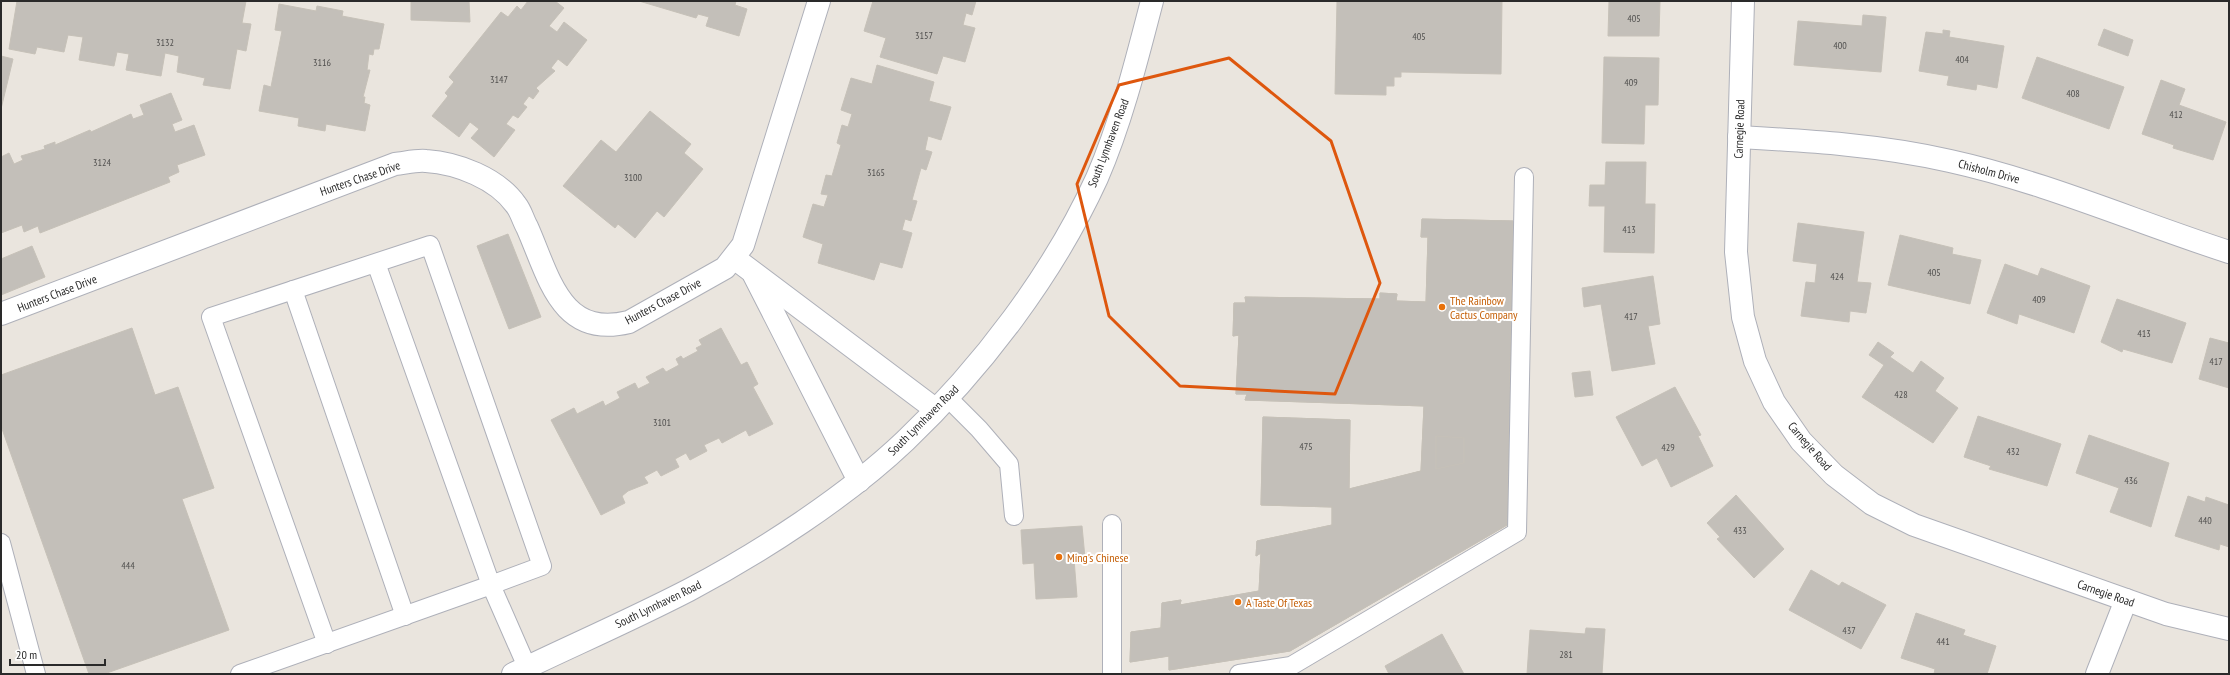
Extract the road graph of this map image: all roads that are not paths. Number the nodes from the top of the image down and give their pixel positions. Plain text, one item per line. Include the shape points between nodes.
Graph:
1 (819, 1) edge
2 (1152, 1) edge
3 (1743, 1) edge
4 (1739, 137) junction
5 (1524, 177) dead end
6 (2229, 252) edge
7 (734, 258) junction
8 (376, 263) junction
9 (751, 270) junction
10 (293, 290) junction
11 (1, 314) edge
12 (941, 403) junction
13 (859, 480) junction
14 (1014, 516) dead end
15 (1112, 524) dead end
16 (1, 544) edge
17 (6, 580) edge
18 (491, 585) junction
19 (2126, 600) junction
20 (405, 616) junction
21 (2229, 629) edge
22 (327, 644) junction
23 (520, 671) edge
24 (36, 674) edge
25 (240, 674) edge
26 (1112, 674) edge
27 (1239, 674) edge
28 (2097, 674) edge

1 - 7 street, Hunters Chase Drive via 743,245
2 - 12 street, South Lynnhaven Road via 1130,86 1097,177 1057,251 1021,306 970,372
3 - 4 street, Carnegie Road
4 - 6 street, Chisholm Drive via 1864,146 1950,161 2033,183 2157,229
4 - 19 street, Carnegie Road via 1736,252 1743,317 1755,361 1774,402 1801,441 1834,475 1872,504 1914,525
5 - 27 lane via 1517,532 1291,666
7 - 9 street
7 - 11 street, Hunters Chase Drive via 725,268 629,322 613,326 592,324 574,316 560,301 517,205 505,192 454,165 424,161 395,164
8 - 10 lane
8 - 18 lane
8 - 18 lane via 430,246 542,566
9 - 12 street
9 - 13 street
10 - 20 lane
10 - 22 lane via 212,316
12 - 13 street, South Lynnhaven Road via 905,440
12 - 14 lane via 979,429 1009,464
13 - 23 street, South Lynnhaven Road via 777,538 690,590
15 - 26 lane
16 - 17 lane
17 - 24 lane
18 - 20 lane
18 - 23 lane
19 - 21 street, Carnegie Road via 2166,614
19 - 28 street
20 - 22 lane
22 - 25 lane

